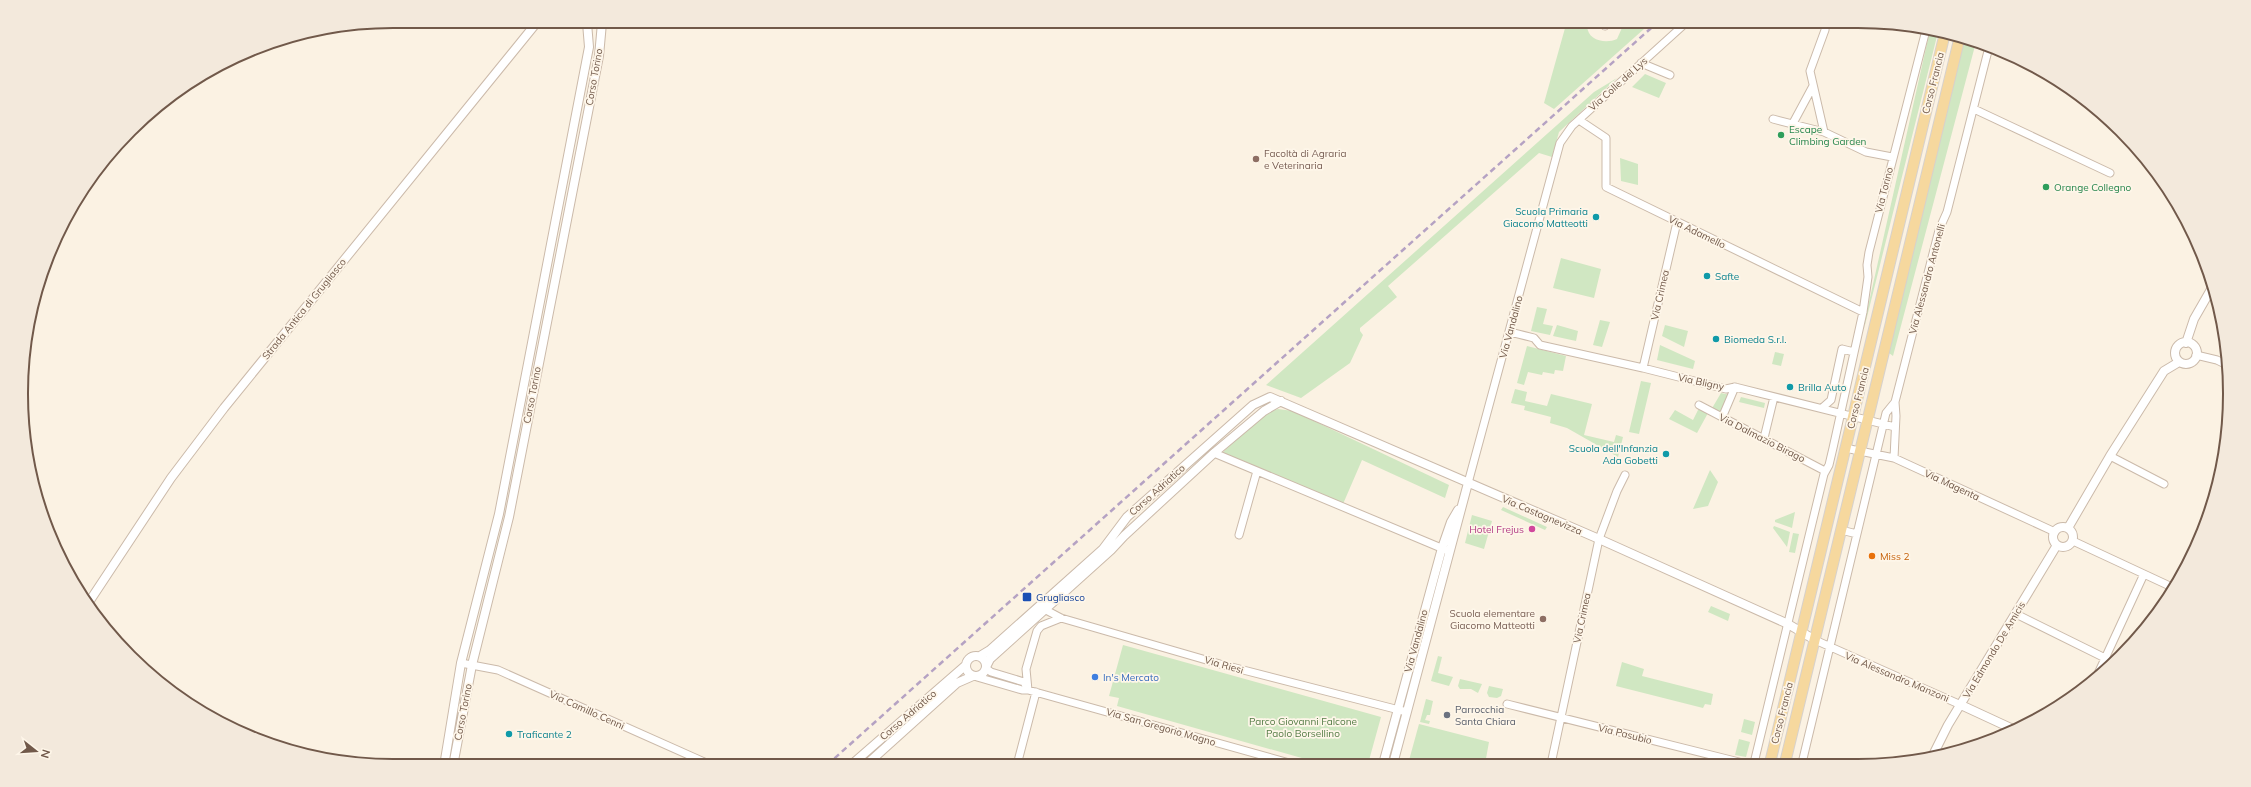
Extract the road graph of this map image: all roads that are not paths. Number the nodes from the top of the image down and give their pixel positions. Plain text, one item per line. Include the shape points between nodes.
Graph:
1 (533, 28) edge
2 (587, 28) edge
3 (603, 28) edge
4 (1680, 28) edge
5 (1825, 28) edge
6 (1925, 34) edge
7 (1945, 38) edge
8 (1959, 42) edge
9 (1988, 52) edge
10 (1642, 63) junction
11 (1670, 75) dead end
12 (1813, 86) junction
13 (1974, 109) junction
14 (1773, 118) dead end
15 (1579, 120) junction
16 (1792, 125) junction
17 (1824, 132) junction
18 (1556, 154) joint
19 (1892, 157) junction
20 (2110, 173) dead end
21 (1677, 222) junction
22 (2209, 293) edge
23 (1863, 312) junction
24 (1510, 332) junction
25 (2186, 343) junction
26 (1854, 352) junction
27 (2196, 355) junction
28 (2179, 362) junction
29 (2221, 362) edge
30 (1643, 368) junction
31 (1735, 387) junction
32 (1774, 397) junction
33 (1281, 401) junction
34 (1895, 402) junction
35 (1698, 405) dead end
36 (1822, 408) junction
37 (1724, 413) dead end
38 (1840, 413) junction
39 (1853, 416) junction
40 (1868, 420) junction
41 (1883, 424) junction
42 (1895, 427) junction
43 (1764, 438) junction
44 (1845, 448) junction
45 (1860, 452) junction
46 (1214, 453) junction
47 (1875, 456) junction
48 (2110, 456) junction
49 (1894, 458) junction
50 (1257, 471) junction
51 (1825, 471) junction
52 (1625, 475) dead end
53 (1468, 483) junction
54 (2164, 484) dead end
55 (1465, 499) junction
56 (2068, 528) junction
57 (1841, 530) junction
58 (2055, 532) junction
59 (1857, 534) junction
60 (1239, 535) dead end
61 (1599, 539) junction
62 (2073, 541) junction
63 (2057, 545) junction
64 (1442, 548) junction
65 (1450, 552) junction
66 (2144, 574) junction
67 (2168, 585) edge
68 (91, 598) edge
69 (1044, 609) junction
70 (2016, 614) junction
71 (1061, 618) junction
72 (1788, 624) junction
73 (1801, 633) junction
74 (1815, 640) junction
75 (1830, 648) junction
76 (980, 656) junction
77 (2105, 658) junction
78 (461, 663) junction
79 (2102, 664) edge
80 (472, 665) junction
81 (966, 665) junction
82 (987, 667) junction
83 (975, 676) junction
84 (1028, 690) junction
85 (1036, 692) junction
86 (1508, 704) dead end
87 (1961, 705) junction
88 (1397, 710) junction
89 (1407, 713) junction
90 (1561, 717) junction
91 (2007, 726) edge
92 (1934, 751) edge
93 (445, 759) edge
94 (454, 759) edge
95 (698, 759) edge
96 (858, 759) edge
97 (873, 759) edge
98 (1019, 759) edge
99 (1275, 759) edge
100 (1384, 759) edge
101 (1394, 759) edge
102 (1552, 759) edge
103 (1727, 759) edge
104 (1755, 759) edge
105 (1771, 759) edge
106 (1786, 759) edge
107 (1803, 759) edge

1 - 68 street, Strada Antica di Grugliasco via 224,408 168,484
2 - 78 street, Corso Torino via 589,47 500,506
3 - 80 street, Corso Torino via 509,517
4 - 10 street, Via Colle del Lys
5 - 12 street via 1812,63 1810,76
6 - 19 street, Via Torino
7 - 39 main road, Corso Francia
8 - 40 main road, Corso Francia
9 - 13 street, Via Alessandro Antonelli
10 - 11 street
10 - 15 street, Via Colle del Lys
12 - 16 street
12 - 17 street
13 - 20 street
13 - 34 street, Via Alessandro Antonelli via 1948,212 1938,230
14 - 16 street
15 - 18 street, Via Colle del Lys via 1566,133
15 - 21 street, Via Adamello via 1606,138 1606,188
16 - 17 street
17 - 19 street via 1866,152
18 - 24 street, Via Vandalino
19 - 23 street, Via Torino via 1869,252
21 - 23 street, Via Adamello
21 - 30 street, Via Crimea
22 - 25 street via 2194,320
23 - 26 street, Via Torino
24 - 30 street, Via Bligny via 1534,338 1540,345
24 - 53 street, Via Vandalino
25 - 27 street via 2194,347
25 - 28 street via 2176,348 2175,354
26 - 36 street via 1842,349 1831,400
26 - 38 street, Via Torino
27 - 28 street via 2188,364
27 - 29 street
28 - 48 street via 2164,371
30 - 31 street, Via Bligny via 1726,389
31 - 32 street, Via Bligny
31 - 37 street
32 - 36 street, Via Bligny
32 - 43 street
33 - 46 street, Corso Adriatico via 1264,411
33 - 53 street, Via Castagnevizza
33 - 76 street, Corso Adriatico via 1270,397 1253,405 1127,517 1103,549 990,650
34 - 41 street, Via Alessandro Antonelli via 1887,410
34 - 42 street, Via Alessandro Antonelli
35 - 43 street, Via Dalmazio Birago
36 - 38 street, Via Bligny
38 - 39 street, Via Bligny
38 - 51 street, Corso Francia via 1829,466
39 - 40 street, Via Bligny
39 - 44 main road, Corso Francia
40 - 41 street, Via Bligny
40 - 45 main road, Corso Francia
41 - 42 street, Via Bligny
41 - 47 street
42 - 49 street, Via Alessandro Antonelli
43 - 51 street, Via Dalmazio Birago
44 - 45 street, Via Magenta
44 - 73 main road, Corso Francia
45 - 47 street, Via Magenta
45 - 57 main road, Corso Francia
46 - 50 street
46 - 69 street, Corso Adriatico via 1112,550
47 - 49 street, Via Magenta
47 - 59 street
48 - 54 street
48 - 56 street
49 - 58 street, Via Magenta
50 - 60 street
50 - 64 street
51 - 72 street, Corso Francia
52 - 61 street, Via Crimea
53 - 55 street, Via Vandalino
53 - 61 street, Via Castagnevizza
55 - 64 street, Via Vandalino via 1451,522
55 - 65 street, Via Vandalino
56 - 58 street via 2061,527
56 - 62 street via 2072,532
57 - 59 street
57 - 74 main road, Corso Francia
58 - 63 street via 2054,541
59 - 75 street
61 - 72 street, Via Castagnevizza
61 - 90 street, Via Crimea
62 - 63 street via 2068,546
62 - 66 street
63 - 70 street, Via Edmondo De Amicis
64 - 65 street
64 - 88 street, Via Vandalino
65 - 89 street, Via Vandalino
66 - 67 street
66 - 77 street
69 - 71 street, Via Riesi
69 - 82 street, Corso Adriatico via 990,659
70 - 77 street
70 - 87 street, Via Edmondo De Amicis
71 - 84 street via 1041,626 1038,631 1026,669
71 - 88 street, Via Riesi via 1220,664
72 - 73 street, Via Castagnevizza
72 - 104 street, Corso Francia
73 - 74 street, Via Alessandro Manzoni
73 - 105 main road, Corso Francia
74 - 75 street, Via Alessandro Manzoni
74 - 106 main road, Corso Francia
75 - 87 street, Via Alessandro Manzoni
75 - 107 street
76 - 81 street, Corso Adriatico via 971,658
76 - 82 street
77 - 79 street
78 - 80 street, Via Camillo Cenni
78 - 93 street, Corso Torino
80 - 94 street, Corso Torino
80 - 95 street, Via Camillo Cenni via 498,670
81 - 83 street via 968,673
81 - 96 street, Corso Adriatico
82 - 83 street, Corso Adriatico via 983,674
82 - 84 street, Via San Gregorio Magno via 991,672 1024,682
83 - 84 street, Via San Gregorio Magno
83 - 97 street, Corso Adriatico via 958,683
84 - 85 street, Via San Gregorio Magno
85 - 98 street
85 - 99 street, Via San Gregorio Magno
86 - 90 street, Via Pasubio
87 - 91 street, Via Alessandro Manzoni
87 - 92 street, Via Edmondo De Amicis
88 - 89 street, Via Riesi
88 - 100 street, Via Vandalino
89 - 101 street, Via Vandalino
90 - 102 street, Via Crimea
90 - 103 street, Via Pasubio

